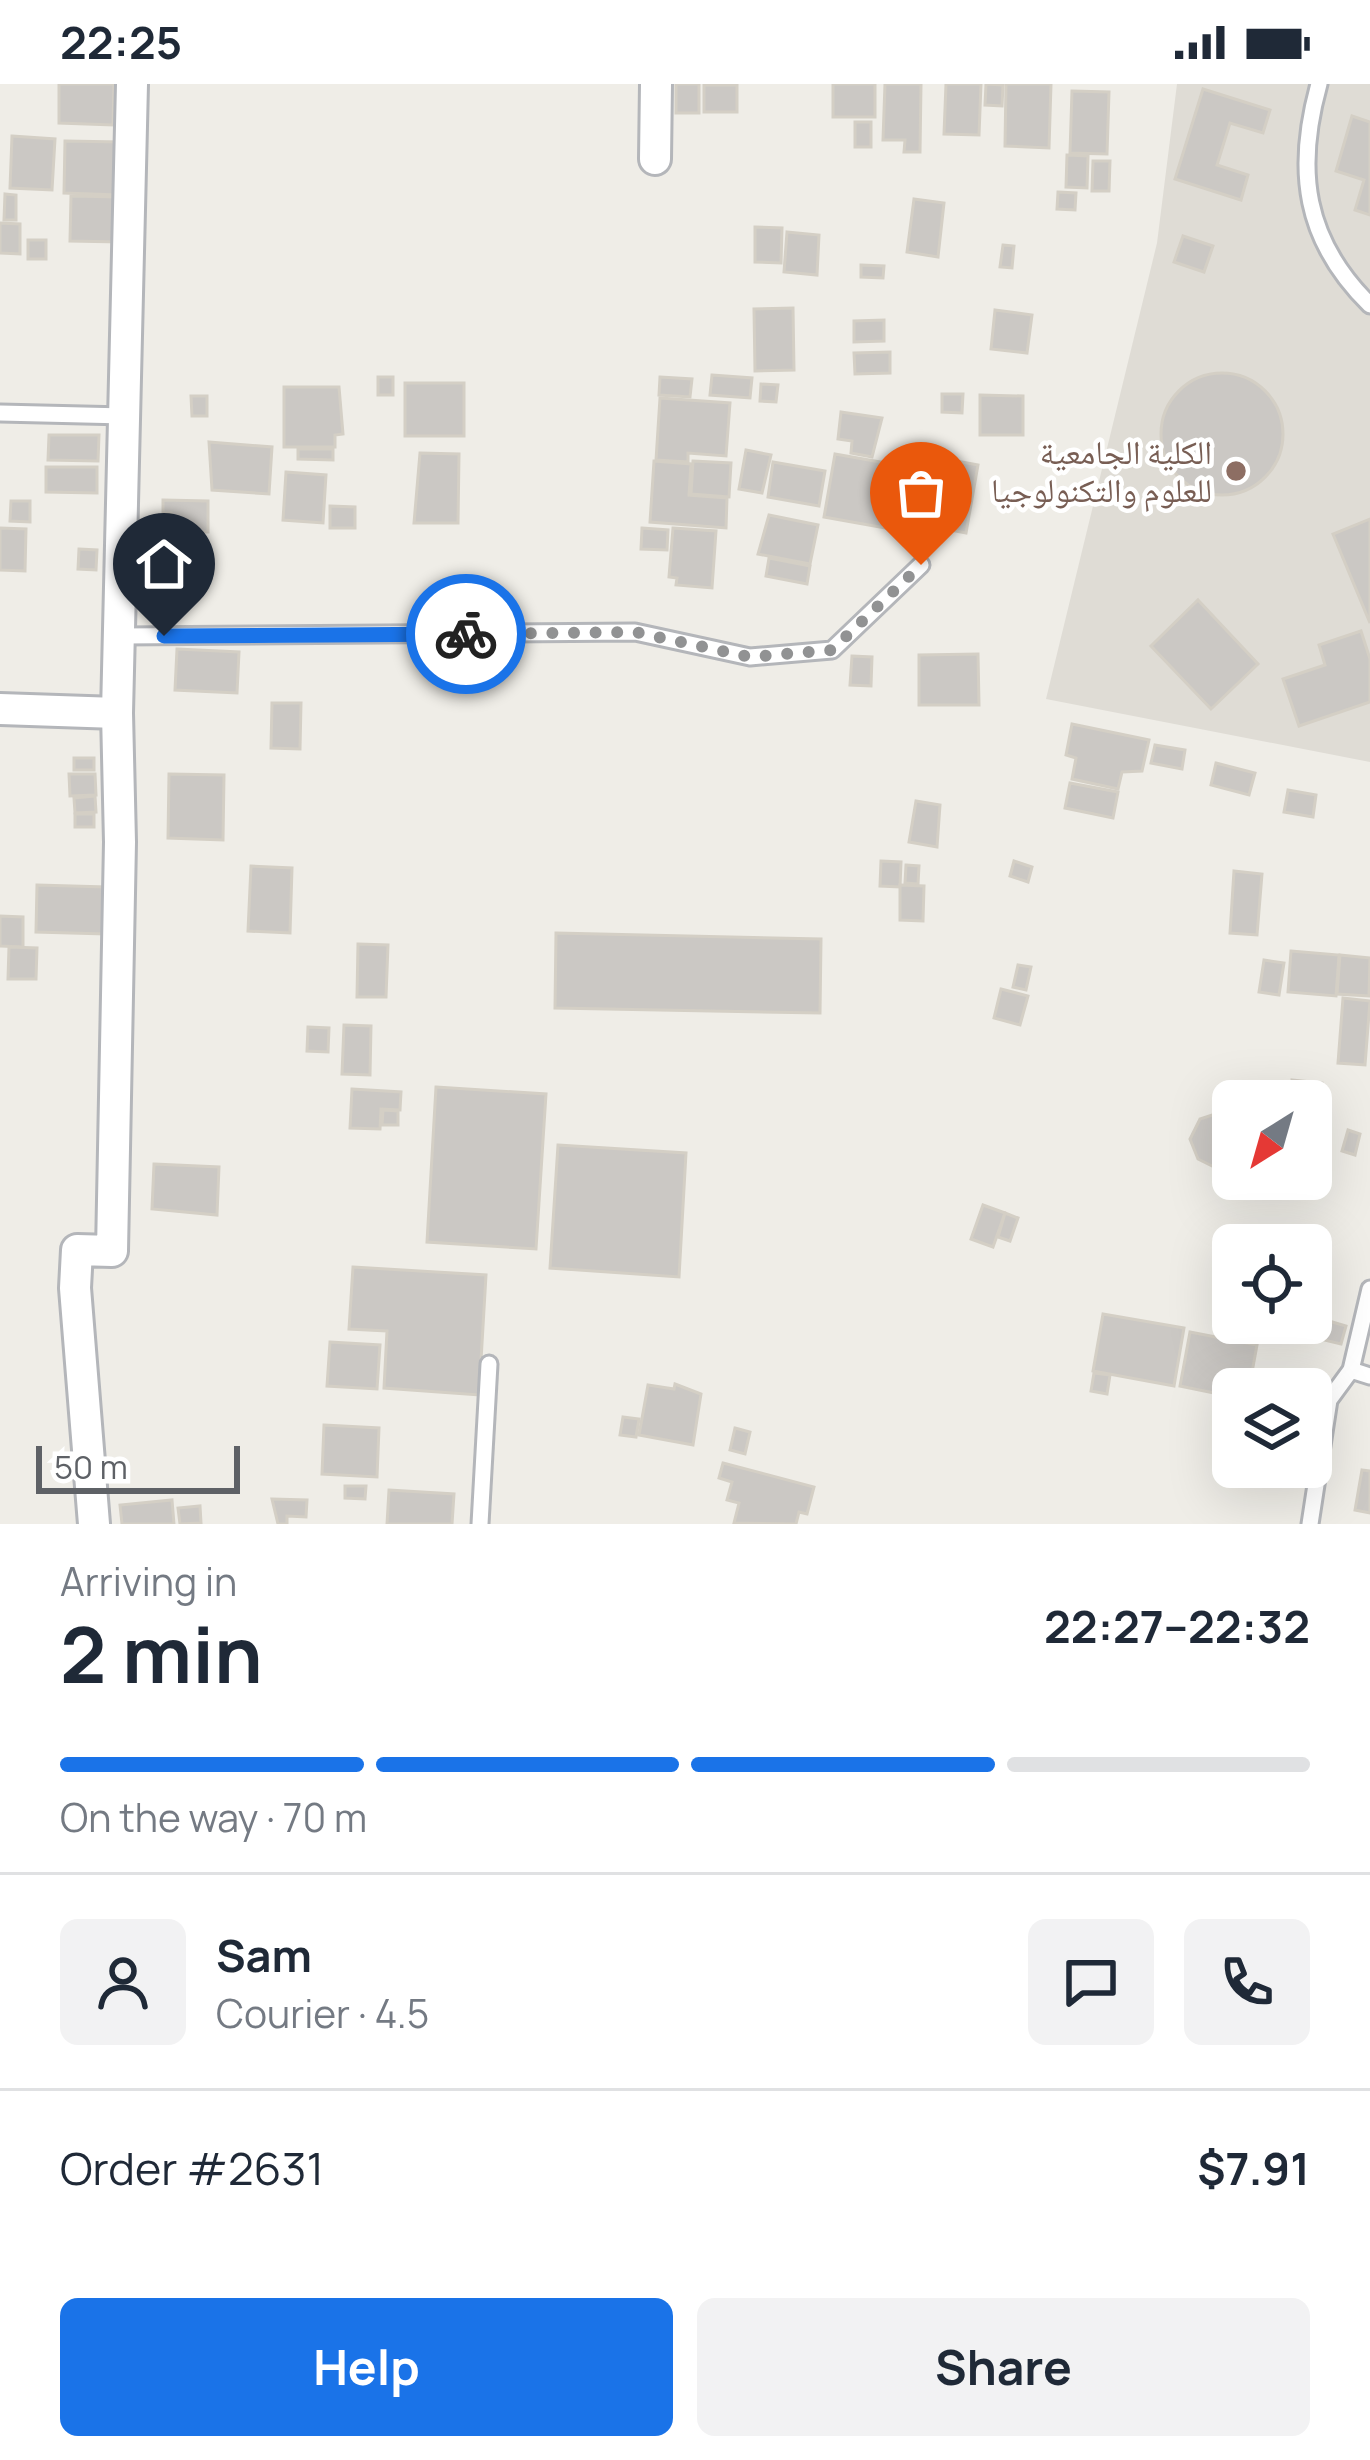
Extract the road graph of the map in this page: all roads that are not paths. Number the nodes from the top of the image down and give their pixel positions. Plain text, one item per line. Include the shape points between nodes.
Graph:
1 (132, 84) edge
2 (656, 84) edge
3 (1319, 84) edge
4 (655, 159) dead end
5 (1370, 305) edge
6 (0, 413) edge
7 (128, 416) junction
8 (921, 565) dead end
9 (122, 636) junction
10 (0, 709) edge
11 (117, 713) junction
12 (1370, 1289) edge
13 (488, 1364) dead end
14 (1351, 1370) junction
15 (1370, 1376) edge
16 (94, 1524) edge
17 (480, 1524) edge
18 (1310, 1524) edge

1 - 7 street
2 - 4 street
3 - 5 lane via 1306,197 1324,245
6 - 7 lane
7 - 9 street
8 - 9 lane via 832,650 750,657 635,632
9 - 11 street
10 - 11 street
11 - 16 street via 112,1251 77,1250 75,1288
12 - 14 lane
13 - 17 lane
14 - 15 lane
14 - 18 lane via 1329,1400

